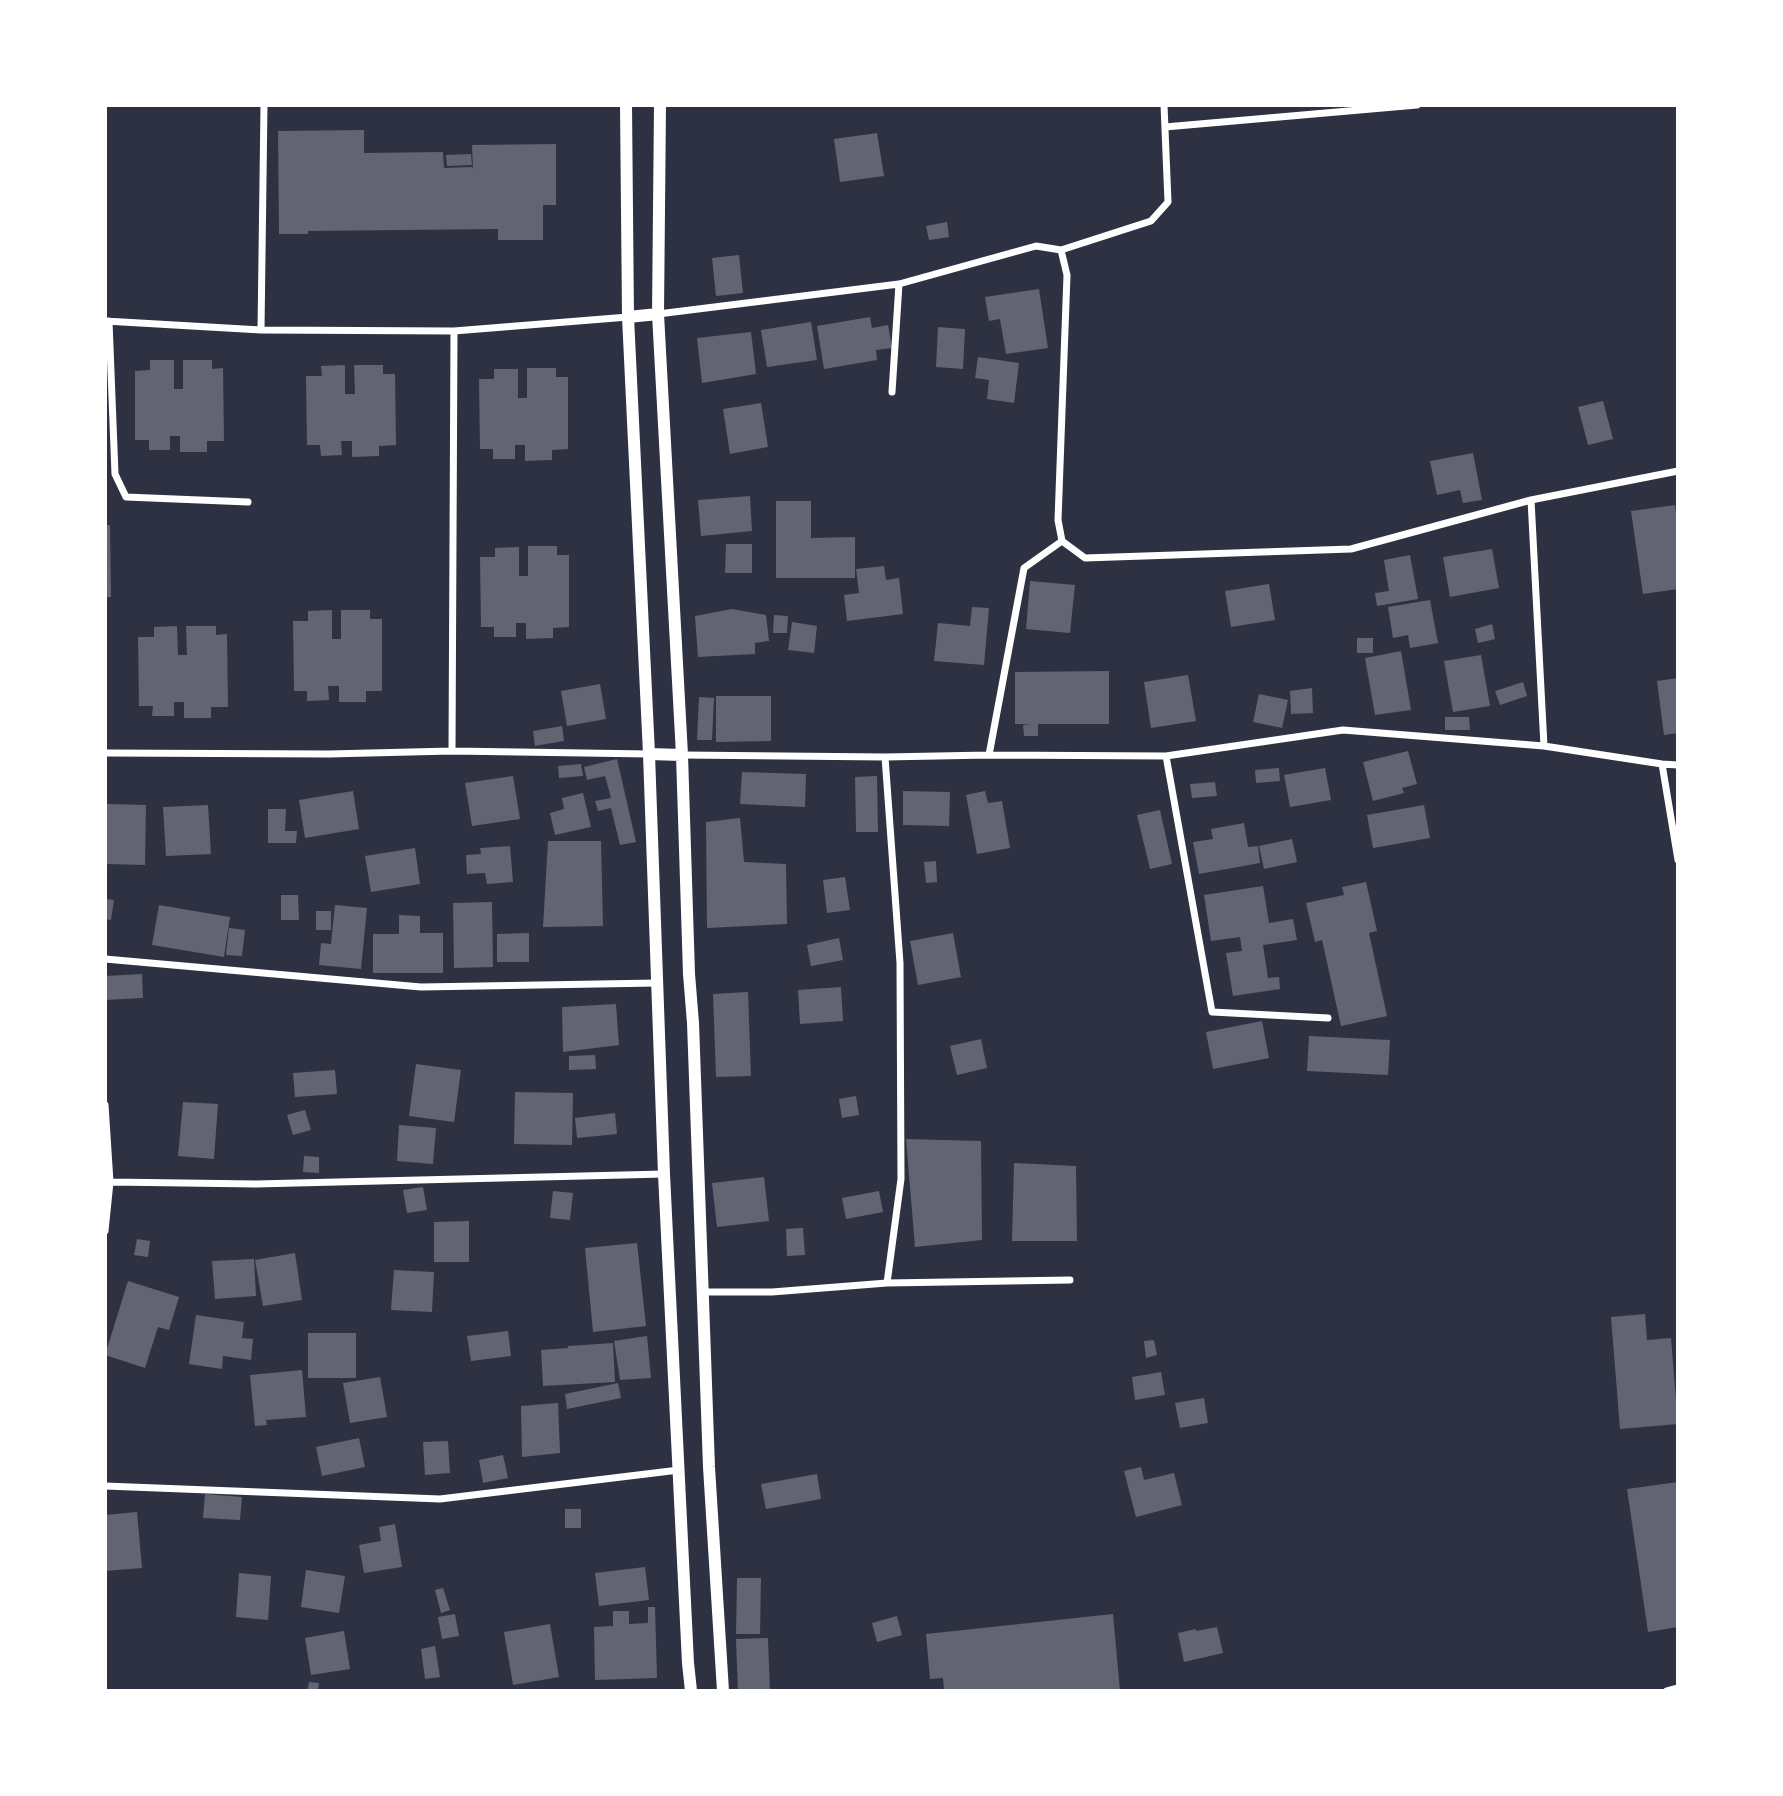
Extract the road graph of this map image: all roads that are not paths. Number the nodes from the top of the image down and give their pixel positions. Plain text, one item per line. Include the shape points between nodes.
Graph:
1 (264, 105) edge
2 (626, 105) edge
3 (660, 105) edge
4 (1164, 105) edge
5 (1417, 105) edge
6 (1165, 127) junction
7 (1061, 250) junction
8 (899, 284) junction
9 (659, 314) junction
10 (628, 317) junction
11 (107, 321) edge
12 (261, 330) junction
13 (454, 331) junction
14 (892, 392) dead end
15 (1678, 471) edge
16 (115, 474) junction
17 (105, 475) edge
18 (1531, 500) junction
19 (248, 502) dead end
20 (1062, 541) junction
21 (1545, 746) junction
22 (452, 751) junction
23 (105, 753) edge
24 (649, 754) junction
25 (681, 755) junction
26 (989, 755) junction
27 (1167, 756) junction
28 (885, 757) junction
29 (1661, 764) junction
30 (1678, 765) edge
31 (1678, 860) edge
32 (105, 959) edge
33 (657, 983) junction
34 (1328, 1018) dead end
35 (105, 1105) edge
36 (664, 1174) junction
37 (110, 1182) junction
38 (105, 1231) edge
39 (1070, 1280) dead end
40 (887, 1283) junction
41 (702, 1292) junction
42 (679, 1470) junction
43 (105, 1486) edge
44 (1678, 1688) edge
45 (691, 1691) edge
46 (723, 1691) edge
47 (1667, 1691) edge

1 - 12 street
2 - 10 street
3 - 9 street
4 - 6 street
5 - 6 street
6 - 7 street via 1168,202 1151,221
7 - 8 street via 1036,246
7 - 20 street via 1067,275 1058,520
8 - 9 street
8 - 14 street
9 - 10 street
9 - 25 street
10 - 13 street
10 - 24 street
11 - 12 street
11 - 16 street
12 - 13 street
13 - 22 street
15 - 18 street
16 - 17 street
16 - 19 street via 126,497
18 - 20 street via 1351,549 1085,558
18 - 21 street
20 - 26 street via 1024,568
21 - 27 street via 1343,730
21 - 29 street
22 - 23 street
22 - 24 street
24 - 25 street
24 - 33 street
25 - 28 street
25 - 41 street
26 - 27 street
26 - 28 street
27 - 34 street via 1212,1012
28 - 40 street via 900,962 901,1166
29 - 30 street
29 - 31 street
32 - 33 street via 421,987
33 - 36 street
35 - 37 street
36 - 37 street via 256,1184
36 - 42 street
37 - 38 street
39 - 40 street
40 - 41 street
41 - 46 street
42 - 43 street via 440,1499
42 - 45 street
44 - 47 street

